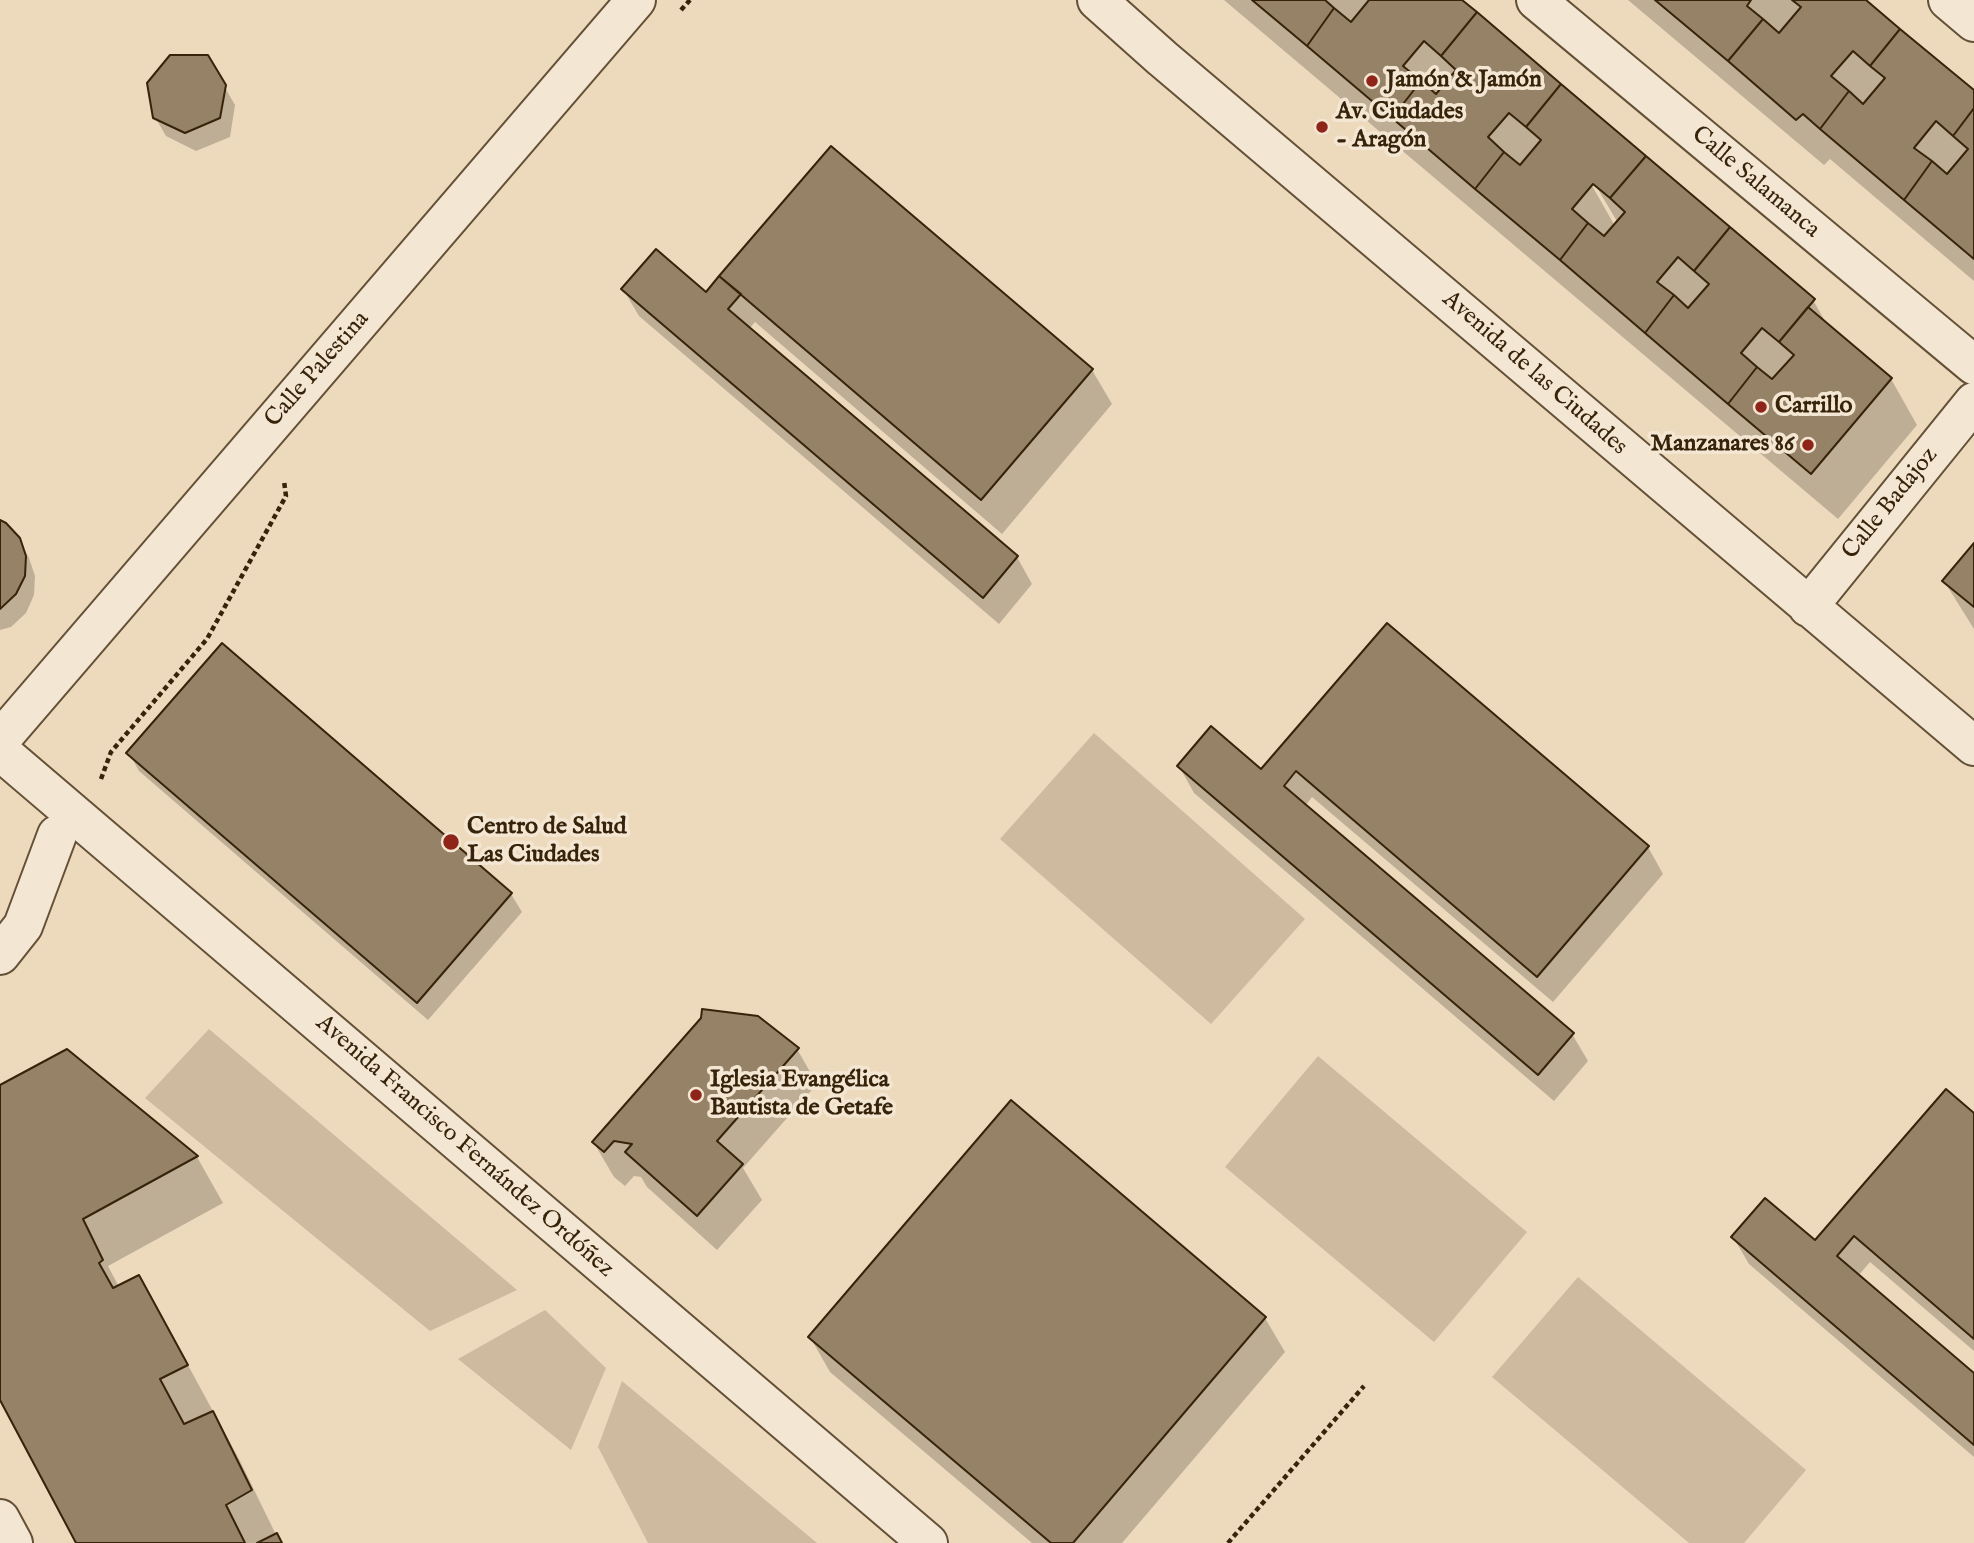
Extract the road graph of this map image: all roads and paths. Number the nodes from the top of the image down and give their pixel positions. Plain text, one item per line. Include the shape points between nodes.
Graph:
1 (636, 0) edge
2 (690, 0) edge
3 (1097, 0) edge
4 (1536, 0) edge
5 (1948, 0) edge
6 (681, 11) dead end
7 (1974, 22) edge
8 (1974, 365) edge
9 (1974, 402) edge
10 (283, 476) dead end
11 (1808, 607) junction
12 (0, 740) edge
13 (1974, 746) edge
14 (0, 751) edge
15 (65, 824) junction
16 (0, 955) edge
17 (1364, 1386) dead end
18 (0, 1519) edge
19 (920, 1541) edge
20 (13, 1543) edge
21 (1228, 1543) edge

1 - 12 street, Calle Palestina
2 - 6 path
3 - 11 street, Avenida de las Ciudades
4 - 8 street, Calle Salamanca
5 - 7 street
9 - 11 street, Calle Badajoz
10 - 15 path via 286,496 207,639 111,752 101,779
11 - 13 street, Avenida de las Ciudades
14 - 15 street, Avenida Francisco Fernández Ordóñez
15 - 16 street via 23,926
15 - 19 street, Avenida Francisco Fernández Ordóñez
17 - 21 path
18 - 20 street

